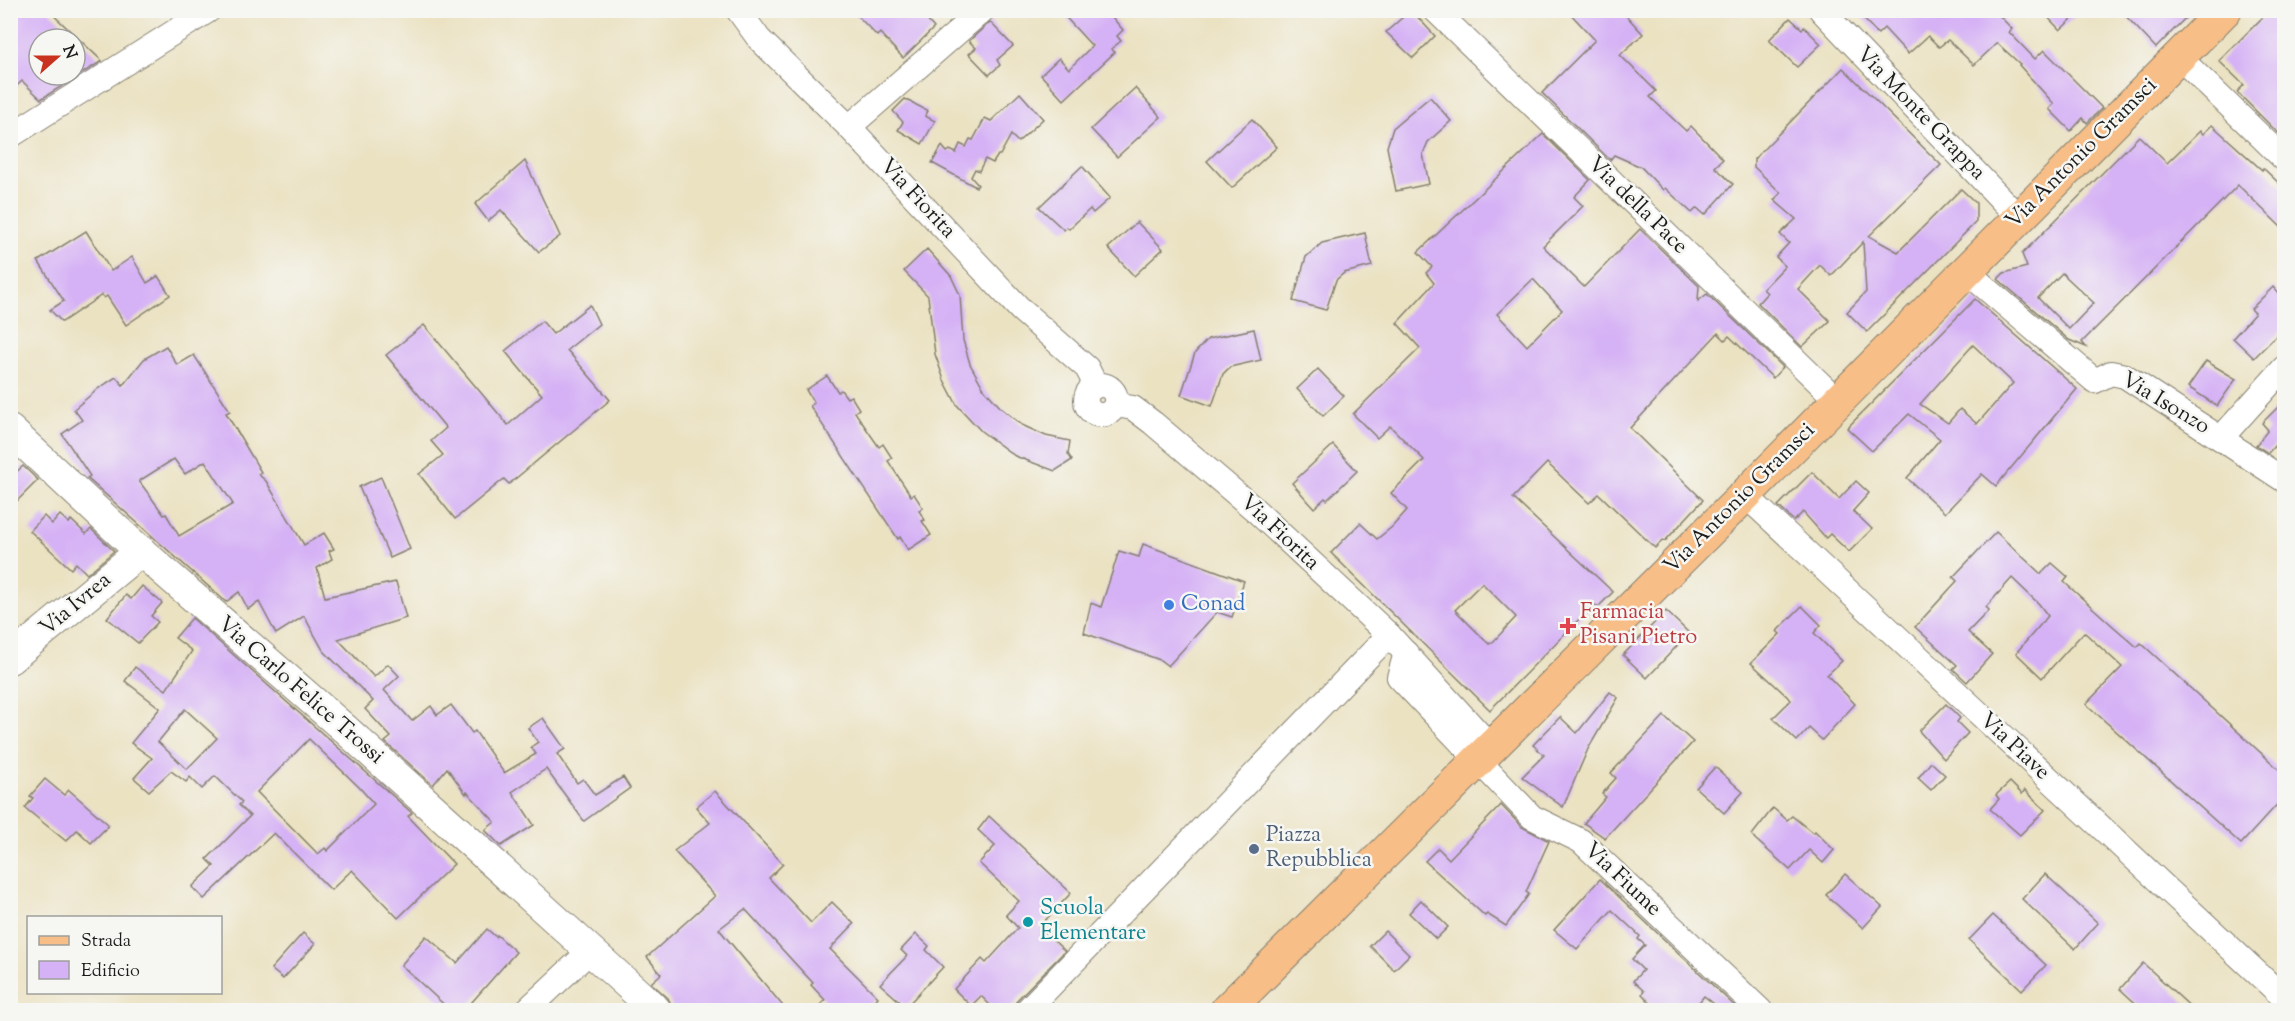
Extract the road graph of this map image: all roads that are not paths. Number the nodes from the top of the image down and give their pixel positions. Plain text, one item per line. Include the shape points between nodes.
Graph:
1 (209, 10) edge
2 (738, 10) edge
3 (983, 10) edge
4 (1436, 10) edge
5 (1821, 10) edge
6 (2225, 10) edge
7 (2179, 57) junction
8 (849, 127) junction
9 (10, 136) edge
10 (2284, 159) edge
11 (2019, 218) junction
12 (1966, 271) junction
13 (2284, 368) edge
14 (1838, 401) junction
15 (10, 430) edge
16 (2221, 438) junction
17 (2284, 480) edge
18 (1745, 495) junction
19 (141, 551) junction
20 (1389, 635) junction
21 (10, 659) edge
22 (1484, 754) junction
23 (590, 951) junction
24 (2284, 998) edge
25 (1030, 1010) edge
26 (527, 1011) edge
27 (656, 1011) edge
28 (1227, 1011) edge
29 (1760, 1011) edge

1 - 9 street
2 - 8 street, Via Fiorita via 759,39
3 - 8 street
4 - 14 street, Via della Pace
5 - 11 street, Via Monte Grappa
6 - 7 main road, Via Antonio Gramsci
7 - 10 street
7 - 11 main road, Via Antonio Gramsci
8 - 20 street, Via Fiorita via 1021,310 1087,368 1096,386 1086,398 1091,412 1108,414 1116,405 1133,408 1254,508
11 - 12 main road, Via Antonio Gramsci
12 - 14 main road, Via Antonio Gramsci
12 - 16 street, Via Isonzo via 2095,381 2111,373 2125,376
13 - 16 street
14 - 18 main road, Via Antonio Gramsci
15 - 19 street, Via Carlo Felice Trossi
16 - 17 street, Via Isonzo
18 - 22 main road, Via Antonio Gramsci
18 - 24 street, Via Piave
19 - 21 street, Via Ivrea
19 - 23 street, Via Carlo Felice Trossi
20 - 22 street, Via Fiorita
20 - 25 street
22 - 28 main road, Via Antonio Gramsci
22 - 29 street, Via Fiume via 1532,817 1581,841
23 - 26 street
23 - 27 street, Via Carlo Felice Trossi

